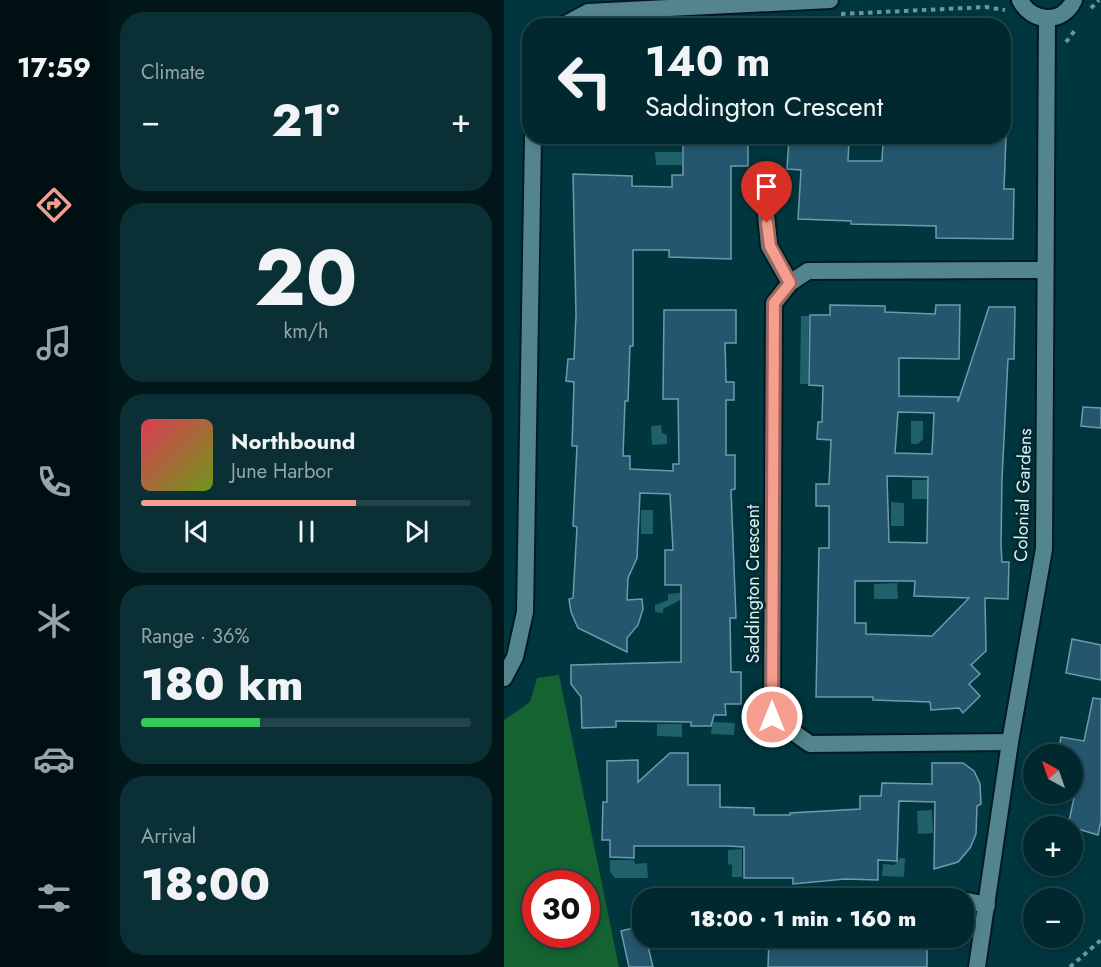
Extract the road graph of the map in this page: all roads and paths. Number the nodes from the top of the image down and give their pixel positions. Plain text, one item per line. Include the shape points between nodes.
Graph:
1 (1074, 0) edge
2 (1099, 0) edge
3 (1016, 6) edge
4 (831, 7) edge
5 (1086, 14) dead end
6 (577, 18) edge
7 (1047, 19) junction
8 (1080, 24) dead end
9 (1047, 46) junction
10 (533, 144) edge
11 (764, 193) dead end
12 (1044, 270) junction
13 (790, 283) junction
14 (504, 678) edge
15 (1010, 742) junction
16 (974, 902) edge
17 (987, 905) junction
18 (1101, 940) edge
19 (977, 967) edge
20 (1070, 967) edge

1 - 7 street via 1065,13
2 - 5 path
3 - 4 path
3 - 7 street
4 - 6 street via 588,12
7 - 9 street, Colonial Gardens
8 - 9 path via 1066,42
9 - 12 street, Colonial Gardens
10 - 14 street via 525,612 515,657
11 - 13 street via 770,246
12 - 13 street via 808,271
12 - 15 street, Colonial Gardens via 1044,549
13 - 15 street, Saddington Crescent via 774,303 772,717 810,744
15 - 17 street, Colonial Gardens
16 - 17 street
17 - 19 street, Colonial Gardens
18 - 20 path

